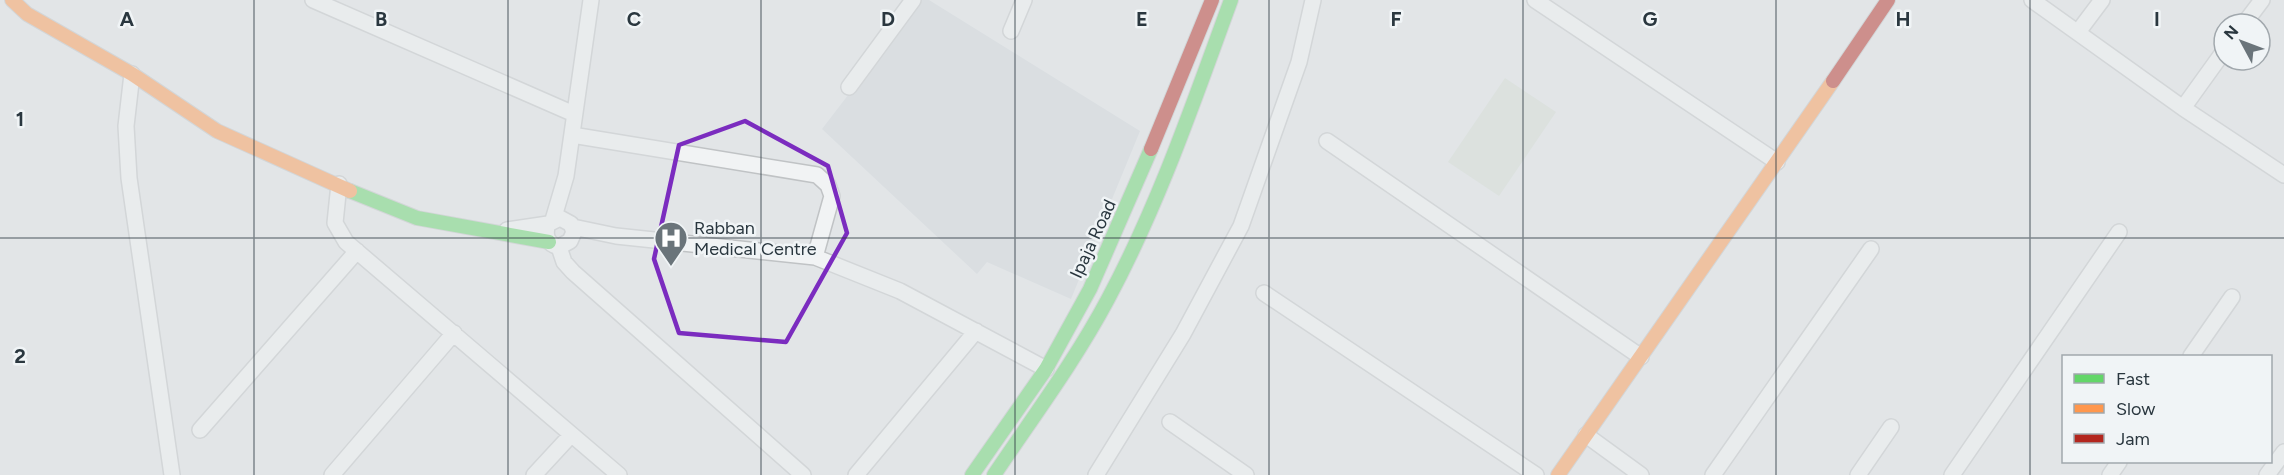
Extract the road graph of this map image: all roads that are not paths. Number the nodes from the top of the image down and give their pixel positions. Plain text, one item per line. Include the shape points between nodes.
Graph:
1 (12, 0) edge
2 (313, 0) edge
3 (591, 0) edge
4 (913, 0) edge
5 (1024, 0) edge
6 (1212, 0) edge
7 (1231, 0) edge
8 (1313, 0) edge
9 (1535, 0) edge
10 (1888, 0) edge
11 (2032, 0) edge
12 (2102, 0) edge
13 (341, 7) edge
14 (1011, 31) dead end
15 (2078, 32) junction
16 (2212, 68) edge
17 (132, 74) junction
18 (849, 87) dead end
19 (2183, 108) junction
20 (574, 114) junction
21 (572, 135) junction
22 (1327, 141) dead end
23 (1777, 162) junction
24 (566, 176) junction
25 (2284, 176) edge
26 (339, 184) junction
27 (551, 222) junction
28 (1120, 225) junction
29 (498, 232) junction
30 (2120, 232) dead end
31 (1138, 234) junction
32 (564, 236) junction
33 (1871, 249) dead end
34 (357, 251) junction
35 (815, 258) junction
36 (1264, 294) dead end
37 (2232, 297) dead end
38 (976, 331) junction
39 (454, 333) junction
40 (2192, 355) edge
41 (1641, 357) junction
42 (1046, 369) junction
43 (1170, 422) dead end
44 (1891, 427) dead end
45 (200, 430) dead end
46 (571, 435) junction
47 (1586, 435) junction
48 (2284, 452) edge
49 (172, 475) edge
50 (332, 475) edge
51 (534, 475) edge
52 (619, 475) edge
53 (803, 475) edge
54 (856, 475) edge
55 (972, 475) edge
56 (994, 475) edge
57 (1096, 475) edge
58 (1246, 475) edge
59 (1536, 475) edge
60 (1558, 475) edge
61 (1641, 475) edge
62 (1713, 475) edge
63 (1858, 475) edge
64 (1953, 475) edge
65 (2267, 475) edge

1 - 17 street via 48,27
2 - 13 street
3 - 20 street
4 - 18 street
5 - 14 street
6 - 28 street, Ipaja Road
7 - 31 street via 1181,135
8 - 57 street via 1299,62 1241,226 1183,334
9 - 23 street
10 - 23 street
11 - 15 street
12 - 15 street
13 - 20 street
15 - 19 street
16 - 19 street
17 - 26 street via 217,131
17 - 49 street via 126,126 129,178
19 - 25 street
20 - 21 street
21 - 24 street
21 - 35 street via 817,175 828,185 832,196
22 - 41 street
23 - 41 street
24 - 27 street
24 - 32 street
26 - 29 street via 417,218
26 - 34 street via 335,223 346,242
27 - 29 street
27 - 32 street via 560,218
27 - 32 street via 546,236
28 - 31 street
28 - 42 street, Ipaja Road
29 - 32 street
30 - 64 street
31 - 56 street via 1082,343
32 - 35 street via 616,236
32 - 53 street via 564,262 573,272
33 - 62 street
34 - 39 street
34 - 45 street
35 - 38 street via 900,291
36 - 59 street
37 - 40 street
38 - 42 street
38 - 54 street
39 - 46 street
39 - 50 street
41 - 47 street
42 - 55 street, Ipaja Road
43 - 58 street
44 - 63 street
46 - 51 street
46 - 52 street
47 - 60 street
47 - 61 street
48 - 65 street

